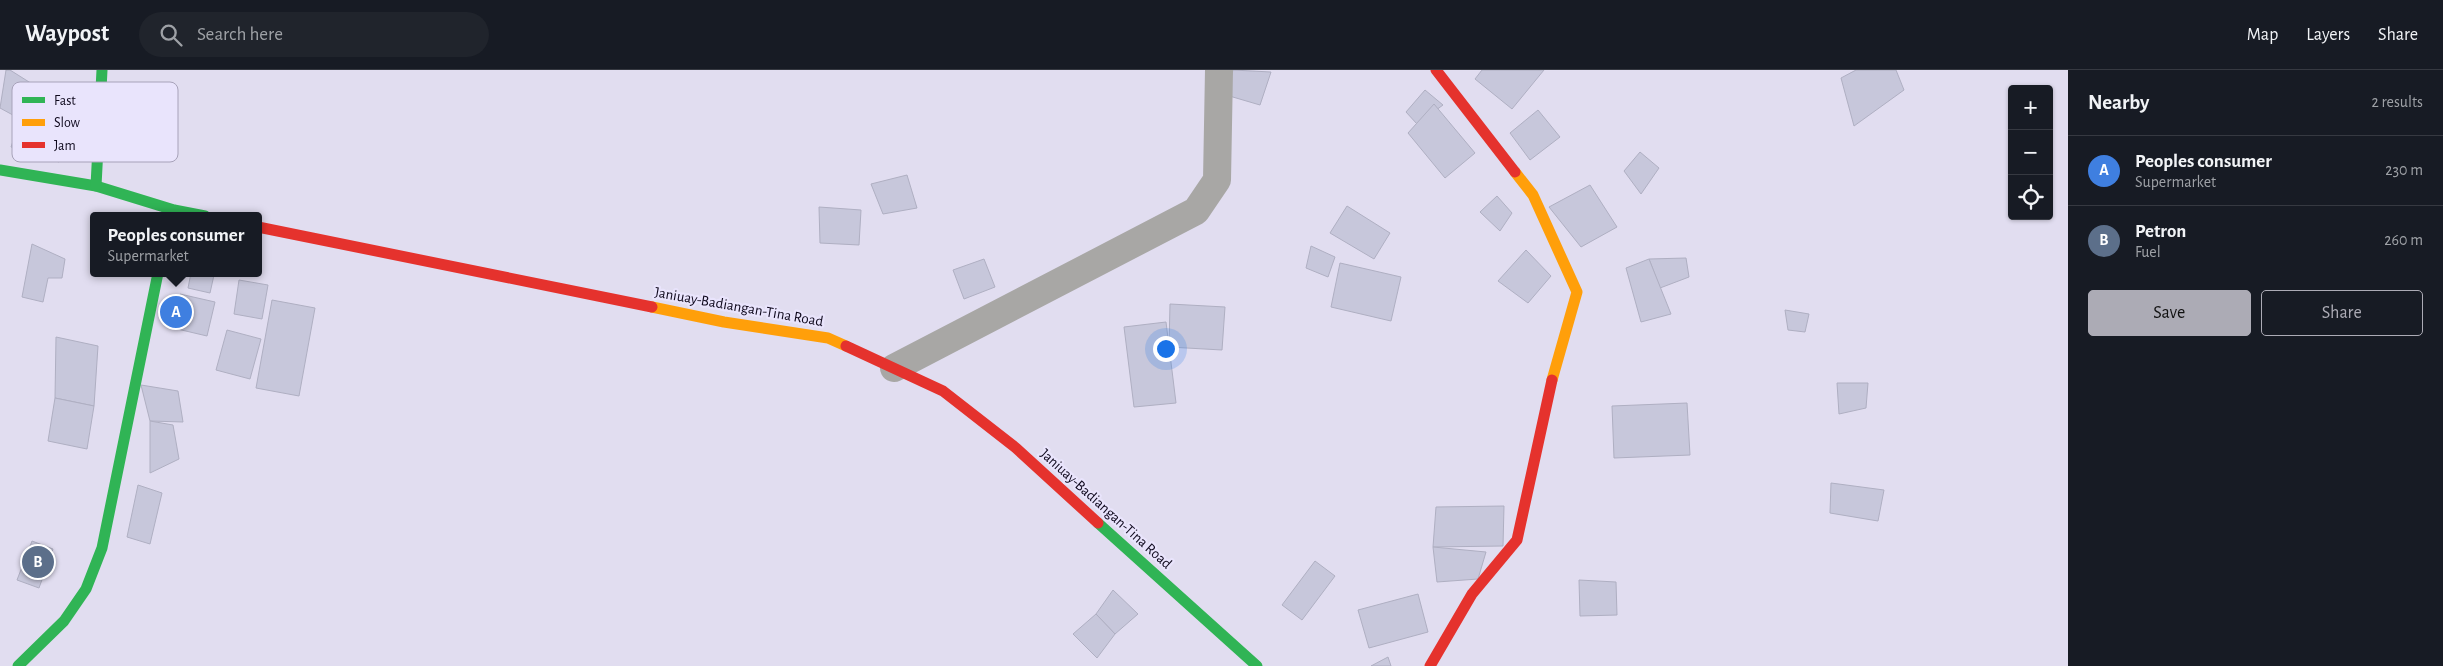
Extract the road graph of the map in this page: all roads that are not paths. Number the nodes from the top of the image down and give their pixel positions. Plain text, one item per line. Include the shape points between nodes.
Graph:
1 (1219, 70) edge
2 (1436, 70) edge
3 (97, 162) edge
4 (0, 170) edge
5 (96, 186) junction
6 (171, 212) edge
7 (262, 228) edge
8 (157, 277) edge
9 (894, 368) junction
10 (18, 666) edge
11 (1257, 666) edge
12 (1430, 666) edge

1 - 9 street via 1216,180 1196,211
2 - 12 main road via 1533,195 1577,292 1554,371 1517,540 1472,594
3 - 5 main road
4 - 5 main road
5 - 6 main road
7 - 9 main road, Janiuay-Badiangan-Tina Road via 724,322 828,338
8 - 10 main road via 102,548 86,589 64,621
9 - 11 main road, Janiuay-Badiangan-Tina Road via 943,391 1016,448

